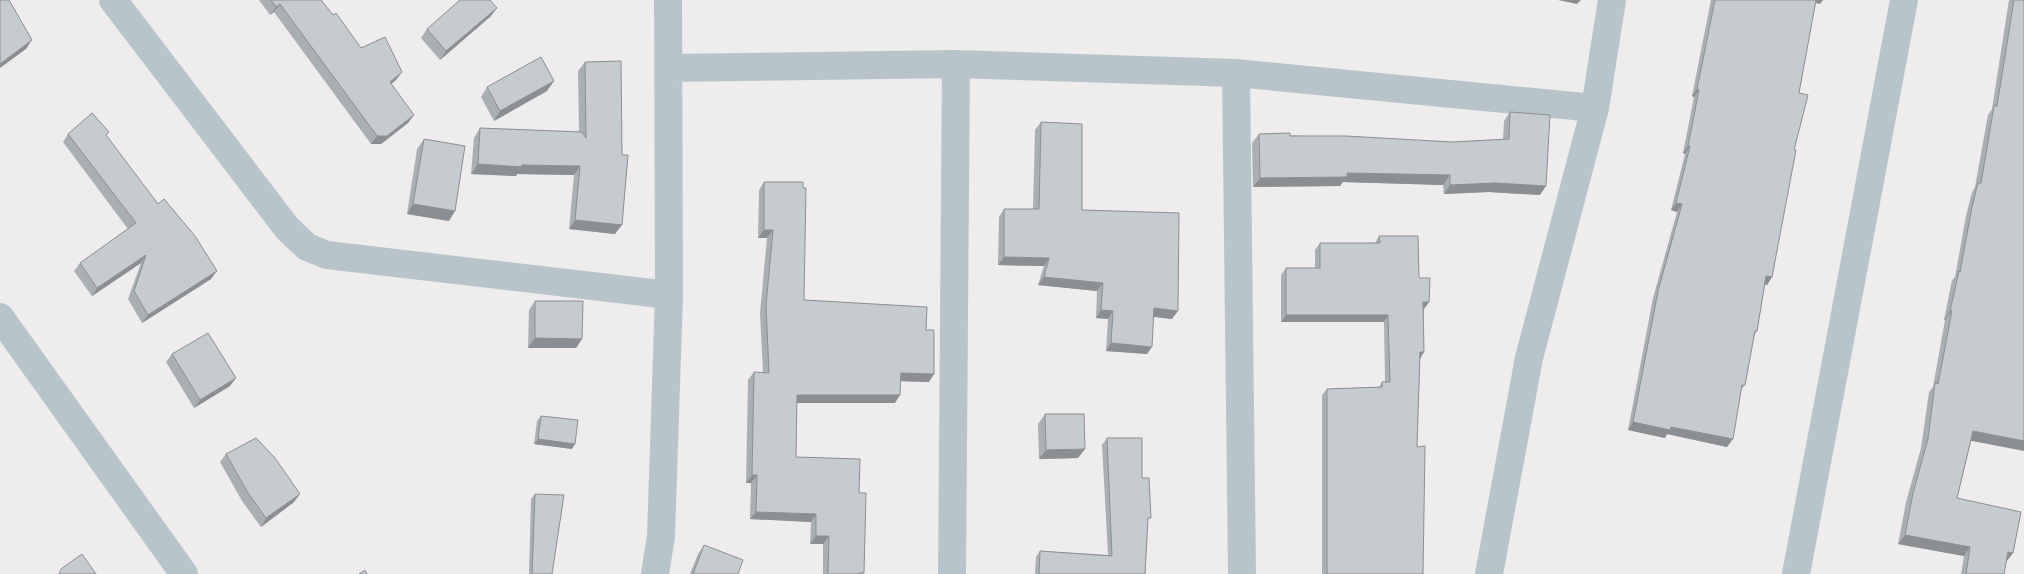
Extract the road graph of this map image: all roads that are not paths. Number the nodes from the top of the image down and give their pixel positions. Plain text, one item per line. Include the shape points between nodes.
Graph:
1 (113, 0) edge
2 (668, 0) edge
3 (1612, 0) edge
4 (1904, 0) edge
5 (956, 64) junction
6 (668, 68) junction
7 (1236, 73) junction
8 (1595, 108) junction
9 (669, 295) junction
10 (5, 334) edge
11 (184, 574) edge
12 (655, 574) edge
13 (952, 574) edge
14 (1242, 574) edge
15 (1489, 574) edge
16 (1796, 574) edge

1 - 9 street via 287,228 307,247 327,255
2 - 6 street
3 - 8 street
4 - 16 street
5 - 6 street
5 - 7 street
5 - 13 street
6 - 9 street
7 - 8 street
7 - 14 street
8 - 15 street via 1530,358
9 - 12 street via 661,536
10 - 11 street

